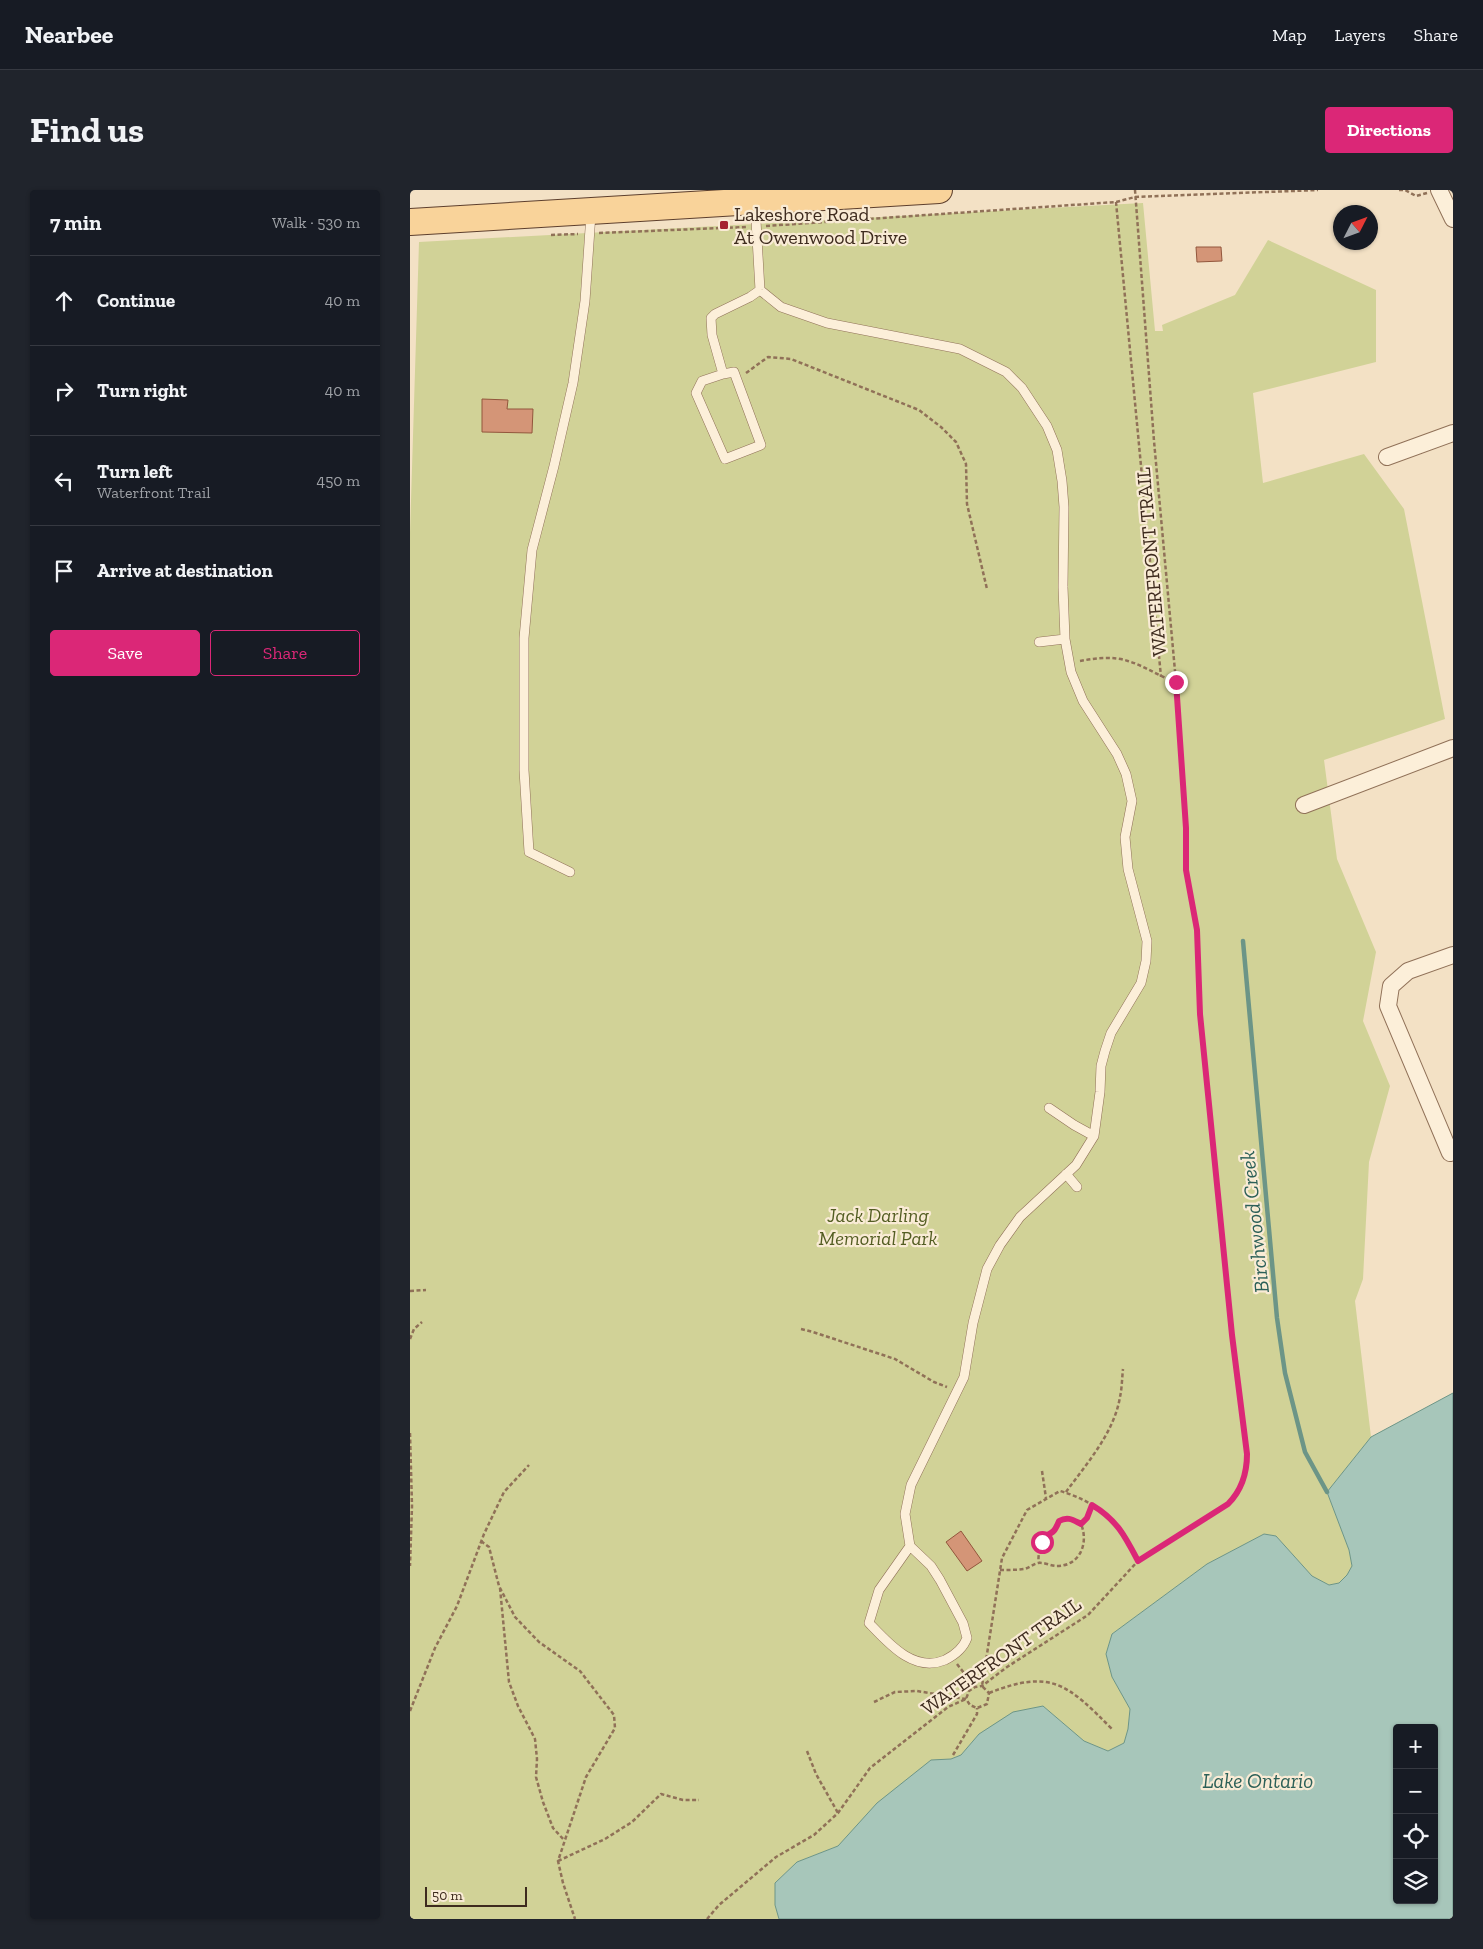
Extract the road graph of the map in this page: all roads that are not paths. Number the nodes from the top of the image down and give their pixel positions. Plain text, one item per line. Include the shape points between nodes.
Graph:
1 (939, 190) edge
2 (1439, 190) edge
3 (755, 200) junction
4 (1453, 219) edge
5 (410, 222) edge
6 (596, 222) junction
7 (760, 290) junction
8 (723, 374) junction
9 (1453, 433) edge
10 (1387, 457) dead end
11 (1065, 638) junction
12 (1039, 642) dead end
13 (1453, 748) edge
14 (1304, 804) dead end
15 (570, 872) dead end
16 (1453, 954) edge
17 (1049, 1108) dead end
18 (1094, 1136) junction
19 (1450, 1153) dead end
20 (1066, 1174) junction
21 (1077, 1187) dead end
22 (910, 1546) junction

1 - 3 main road
2 - 4 street
3 - 6 main road
3 - 7 lane
5 - 6 main road
6 - 15 lane via 573,383 532,550 524,638 524,770 529,852
7 - 8 lane via 711,318 712,335
7 - 11 lane via 781,307 827,323 960,349 1006,372 1022,388 1047,426 1057,450 1064,507
8 - 8 lane via 702,381 696,393 725,459 761,445 734,372
9 - 10 street
11 - 12 lane
11 - 18 lane via 1069,663 1083,701 1126,774 1132,800 1125,837 1128,870 1147,941 1141,983 1105,1051
13 - 14 street
16 - 19 street via 1408,970 1391,986 1388,1006
17 - 18 lane
18 - 20 lane via 1083,1156
20 - 21 lane
20 - 22 lane via 1020,1217 987,1269 964,1377 911,1485 905,1514
22 - 22 lane via 931,1566 964,1623 967,1638 960,1650 939,1662 920,1664 901,1653 869,1623 879,1590

